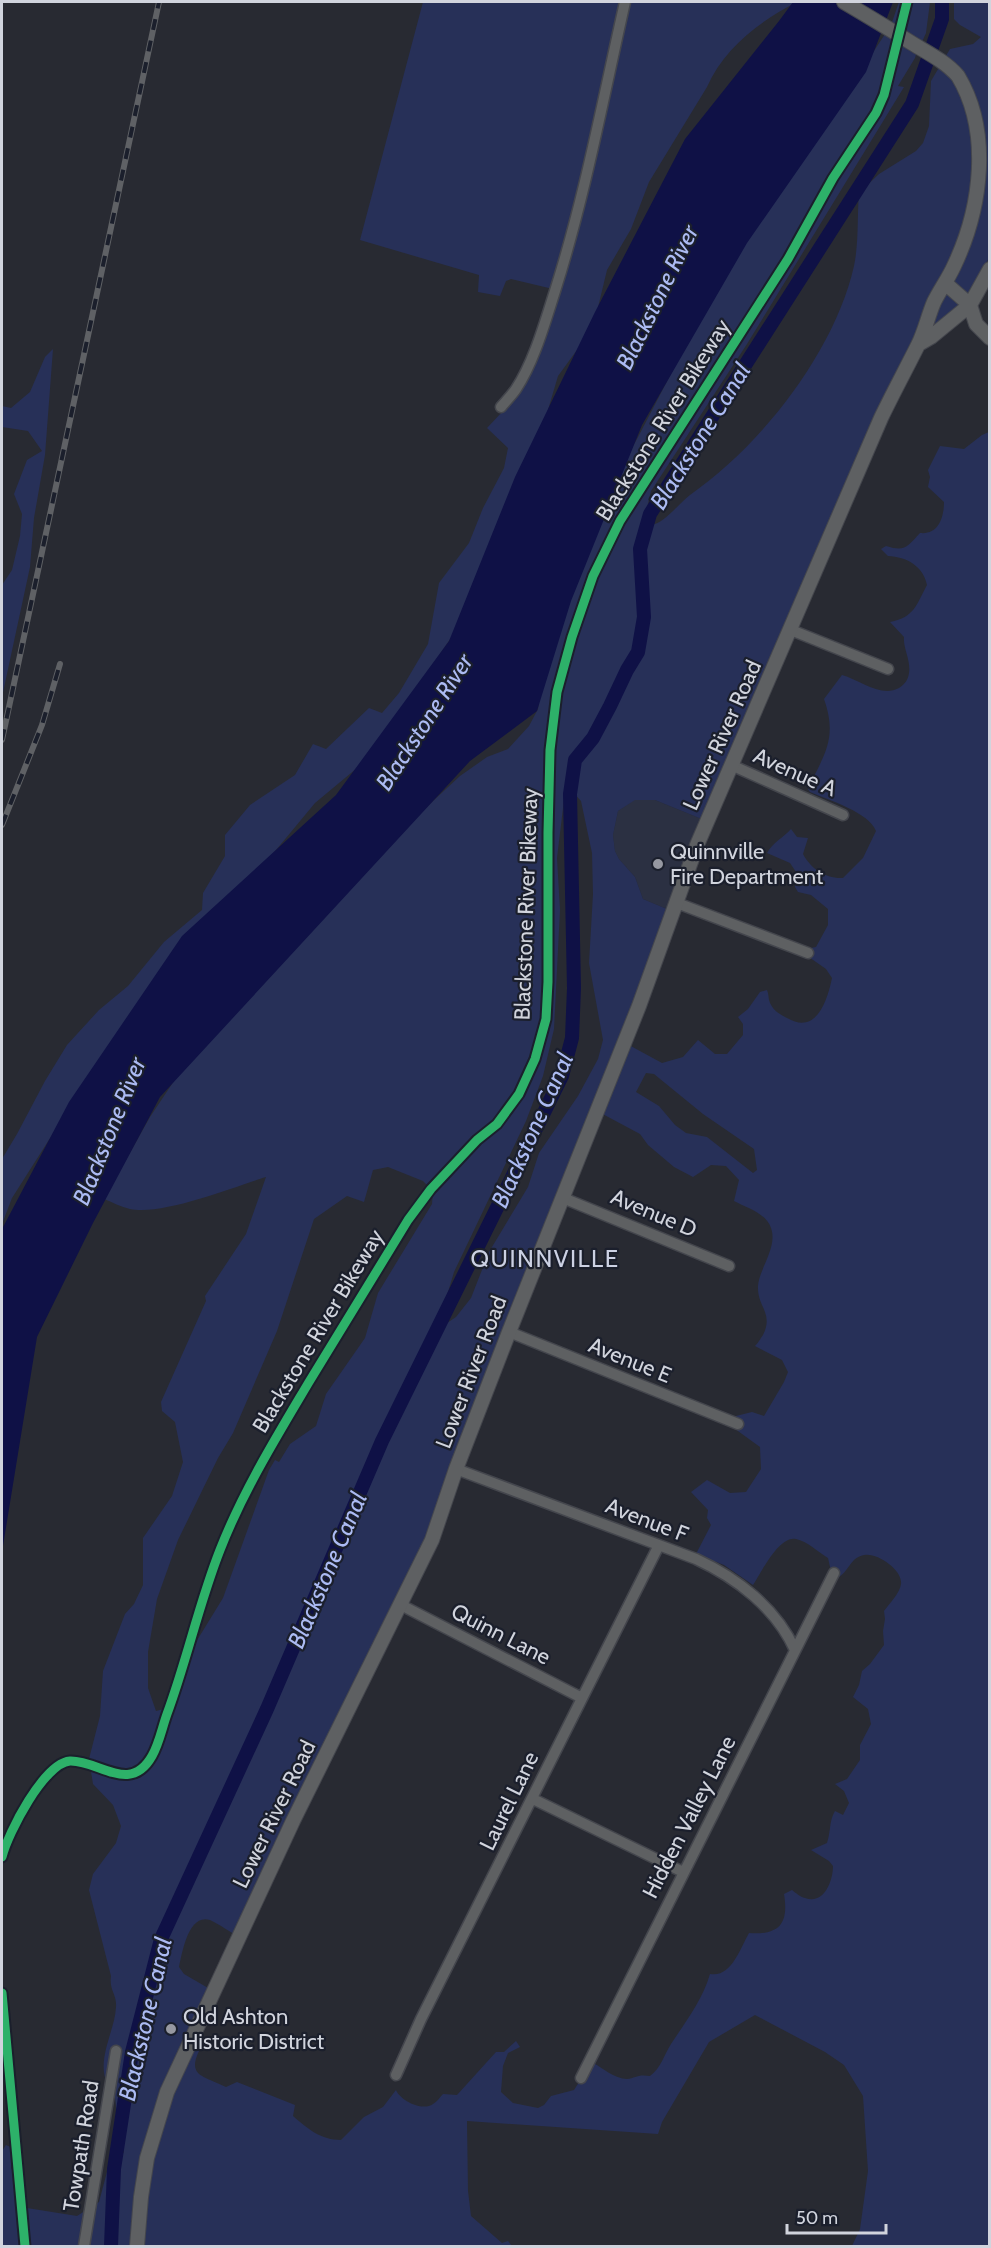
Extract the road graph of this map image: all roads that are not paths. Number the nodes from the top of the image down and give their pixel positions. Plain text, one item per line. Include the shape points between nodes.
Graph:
1 (625, 2) edge
2 (844, 2) edge
3 (990, 269) edge
4 (945, 283) junction
5 (970, 304) junction
6 (990, 338) edge
7 (919, 344) junction
8 (501, 406) dead end
9 (791, 630) junction
10 (888, 669) dead end
11 (731, 765) junction
12 (843, 815) dead end
13 (677, 903) junction
14 (808, 953) dead end
15 (564, 1198) junction
16 (729, 1266) dead end
17 (509, 1332) junction
18 (738, 1424) dead end
19 (456, 1469) junction
20 (658, 1545) junction
21 (834, 1573) dead end
22 (401, 1605) junction
23 (795, 1650) junction
24 (582, 1698) junction
25 (533, 1799) junction
26 (682, 1872) junction
27 (116, 2051) dead end
28 (396, 2075) dead end
29 (581, 2078) dead end
30 (84, 2247) edge
31 (137, 2247) edge

1 - 8 street via 597,135 564,260 527,367 517,389
2 - 4 street, Lower River Road via 943,63 968,88 985,124 986,171 975,218
3 - 5 street, Lower River Road
4 - 5 street
4 - 7 street, Lower River Road
5 - 6 street via 976,324
5 - 7 street, Lower River Road
7 - 9 street, Lower River Road via 881,418
9 - 10 street
9 - 11 street, Lower River Road
11 - 12 street, Avenue A
11 - 13 street, Lower River Road
13 - 14 street
13 - 15 street, Lower River Road
15 - 16 street, Avenue D
15 - 17 street, Lower River Road
17 - 18 street, Avenue E
17 - 19 street, Lower River Road
19 - 20 street, Avenue F
19 - 22 street, Lower River Road via 432,1540
20 - 23 street, Avenue F via 720,1571 743,1586 787,1632
20 - 24 street, Laurel Lane
21 - 23 street, Hidden Valley Lane
22 - 24 street, Quinn Lane
22 - 31 street, Lower River Road via 299,1810 167,2092 147,2158
23 - 26 street, Hidden Valley Lane
24 - 25 street, Laurel Lane
25 - 26 street
25 - 28 street, Laurel Lane
26 - 29 street, Hidden Valley Lane
27 - 30 street, Towpath Road

